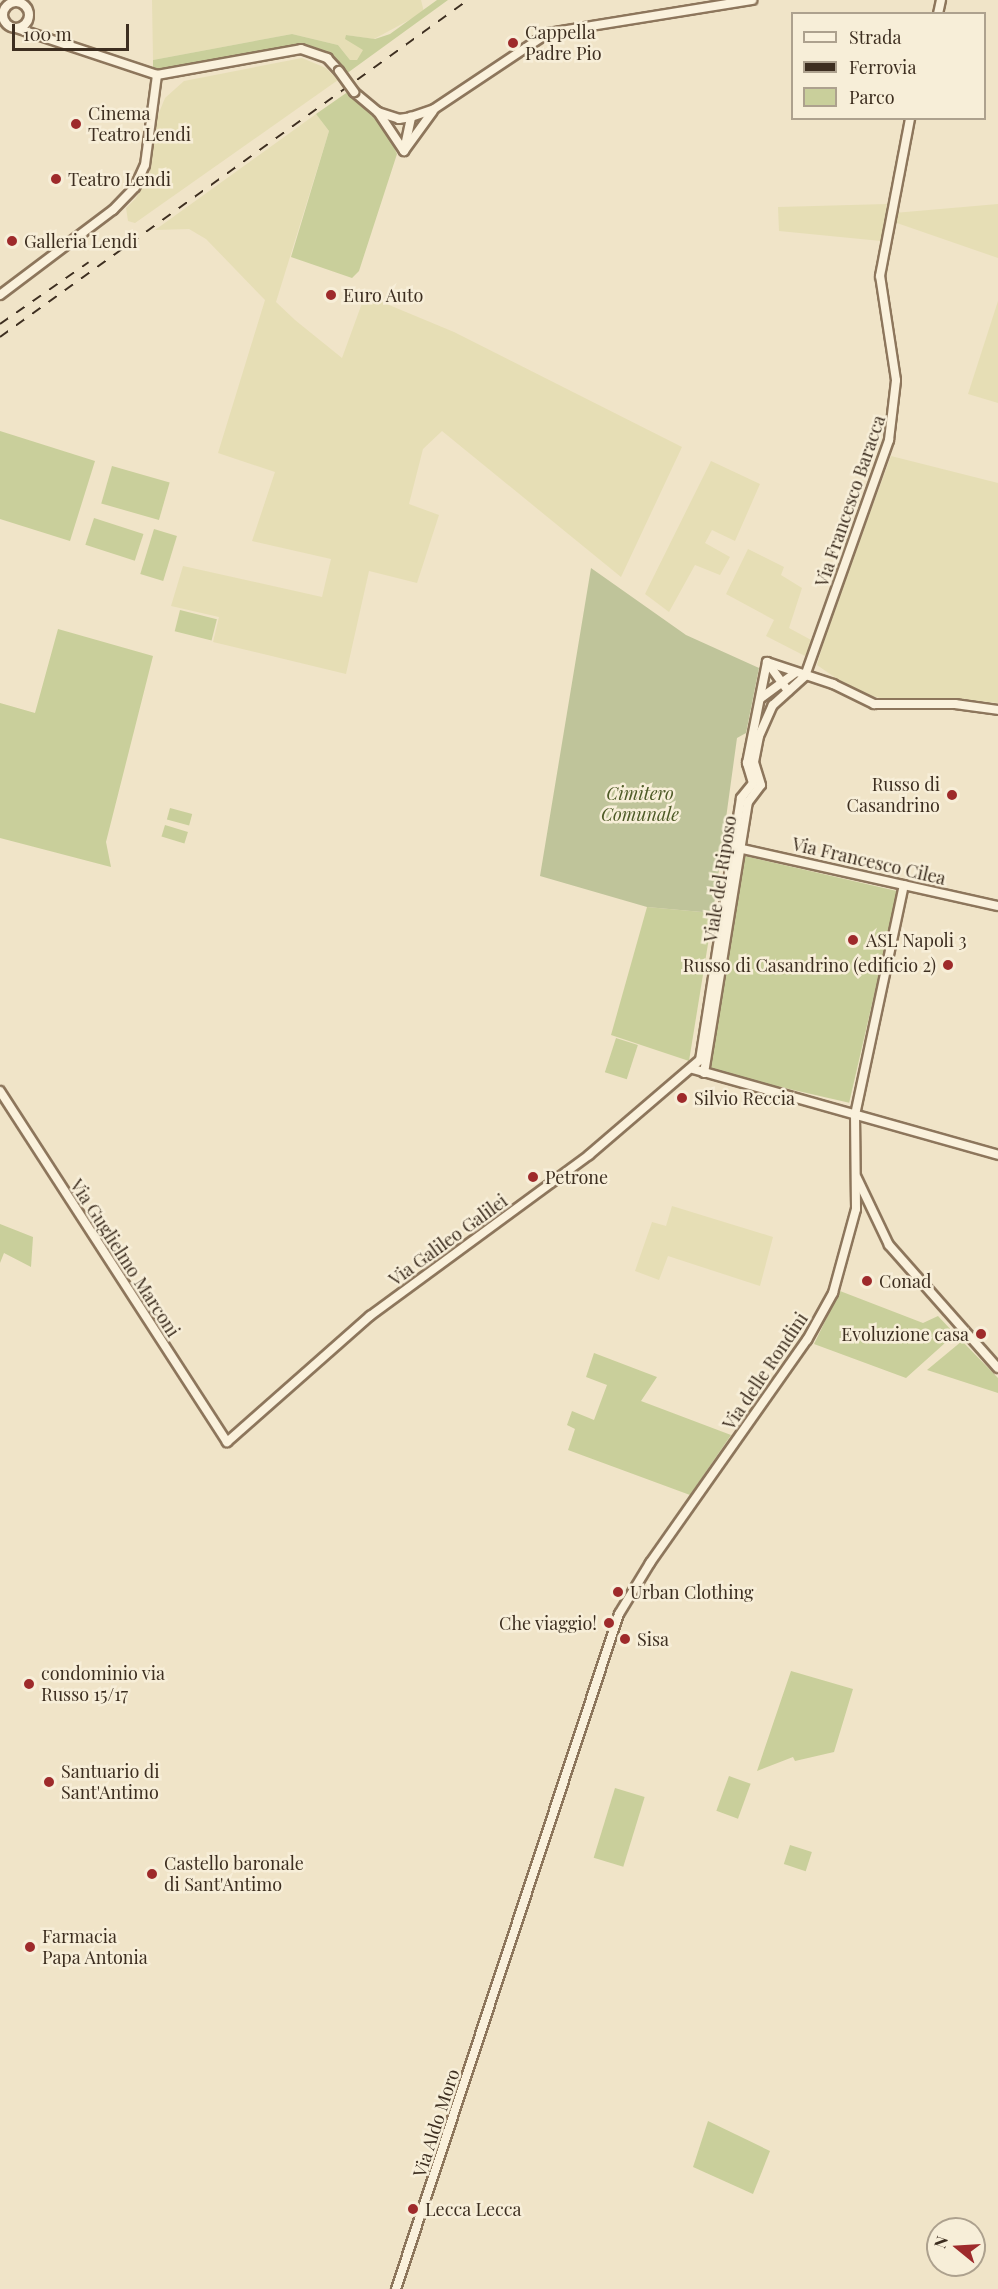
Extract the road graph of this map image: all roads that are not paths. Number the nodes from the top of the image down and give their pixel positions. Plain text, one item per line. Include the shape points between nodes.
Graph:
1 (752, 0) edge
2 (15, 1) edge
3 (26, 3) edge
4 (2, 9) edge
5 (28, 19) junction
6 (3, 22) edge
7 (16, 28) junction
8 (44, 37) junction
9 (157, 75) junction
10 (434, 109) junction
11 (378, 112) junction
12 (407, 118) junction
13 (910, 120) edge
14 (404, 151) junction
15 (0, 295) edge
16 (767, 662) junction
17 (795, 673) junction
18 (805, 676) junction
19 (779, 683) junction
20 (771, 689) junction
21 (788, 691) junction
22 (777, 700) junction
23 (757, 704) junction
24 (998, 710) edge
25 (737, 848) junction
26 (904, 885) junction
27 (998, 906) edge
28 (693, 1069) junction
29 (704, 1073) junction
30 (0, 1090) edge
31 (855, 1115) junction
32 (998, 1155) edge
33 (857, 1177) junction
34 (998, 1368) edge
35 (227, 1442) joint
36 (490, 2006) joint
37 (396, 2289) edge

1 - 10 street via 548,33
2 - 3 street
2 - 4 street
3 - 5 street
4 - 6 street
5 - 7 street
5 - 8 street
6 - 7 street
7 - 8 street
8 - 9 street
9 - 11 street, bridge via 301,49 327,58 354,92
9 - 15 street via 145,165 135,187 113,210
10 - 12 street
10 - 14 street
11 - 12 street
11 - 14 street
12 - 14 street
13 - 18 street, Via Francesco Baracca via 880,276 896,380 896,411 876,482
16 - 17 street
16 - 19 street
16 - 23 street, Viale del Riposo
17 - 18 street
17 - 19 street
18 - 21 street, Viale del Riposo
18 - 24 street via 874,704 955,704
19 - 20 street
19 - 21 street
20 - 22 street via 779,691
20 - 23 street
21 - 22 street, Viale del Riposo
22 - 25 street, Viale del Riposo via 759,736 754,762 761,785 748,802
23 - 25 street, Viale del Riposo via 747,762 753,783 741,798
25 - 26 street, Via Francesco Cilea
25 - 28 street, Viale del Riposo via 700,1060
25 - 29 street, Viale del Riposo
26 - 27 street, Via Francesco Cilea
26 - 31 street, Via delle Rondini
28 - 29 street
28 - 35 street, Via Galileo Galilei via 589,1155 370,1316
29 - 31 street
30 - 35 street, Via Guglielmo Marconi
31 - 32 street
31 - 33 street, Via delle Rondini
33 - 34 street via 888,1245
33 - 36 street, Via delle Rondini via 856,1209 833,1293 807,1340 650,1563 619,1614
36 - 37 street, Via Aldo Moro

